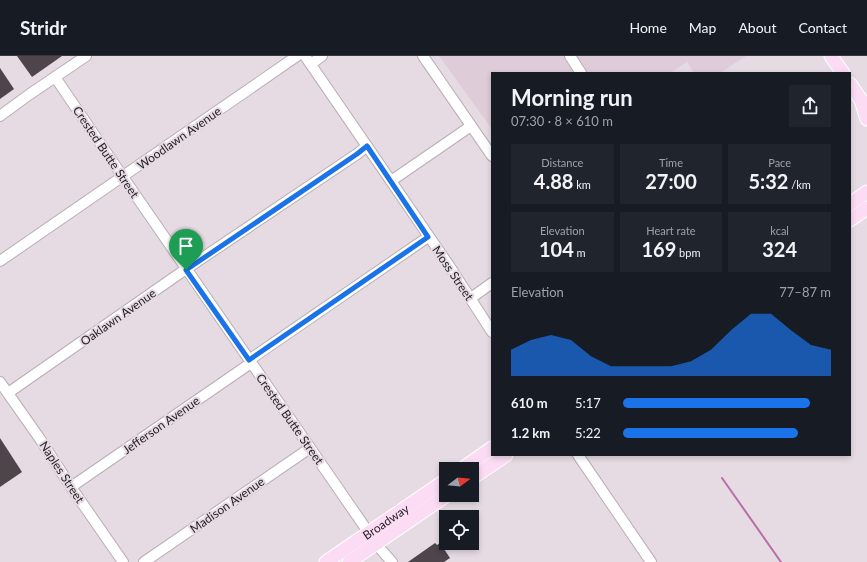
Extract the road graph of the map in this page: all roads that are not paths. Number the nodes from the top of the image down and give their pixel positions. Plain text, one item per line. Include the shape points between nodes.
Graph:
1 (86, 56) edge
2 (297, 56) edge
3 (322, 56) edge
4 (423, 56) edge
5 (570, 56) edge
6 (831, 56) edge
7 (308, 60) edge
8 (580, 72) edge
9 (842, 72) edge
10 (55, 76) junction
11 (851, 85) edge
12 (864, 102) edge
13 (0, 116) edge
14 (867, 119) edge
15 (471, 126) junction
16 (367, 146) junction
17 (491, 155) edge
18 (123, 177) junction
19 (391, 181) junction
20 (867, 192) edge
21 (851, 203) edge
22 (867, 208) edge
23 (851, 219) edge
24 (428, 237) junction
25 (0, 261) edge
26 (186, 270) junction
27 (491, 284) edge
28 (471, 298) junction
29 (491, 330) edge
30 (250, 362) junction
31 (0, 382) edge
32 (8, 393) junction
33 (310, 448) junction
34 (491, 449) edge
35 (505, 456) edge
36 (579, 456) edge
37 (472, 462) edge
38 (479, 473) edge
39 (439, 485) edge
40 (71, 487) junction
41 (439, 500) edge
42 (372, 538) junction
43 (123, 562) edge
44 (144, 562) edge
45 (326, 562) edge
46 (349, 562) edge
47 (392, 562) edge
48 (650, 562) edge

1 - 10 street
2 - 18 street, Woodlawn Avenue
3 - 7 street
4 - 15 street
5 - 8 street
6 - 9 main road
7 - 16 street, Moss Street
10 - 13 street
10 - 18 street, Crested Butte Street
11 - 12 main road
12 - 14 main road
15 - 17 street
15 - 19 street
16 - 19 street, Moss Street
16 - 26 street, Oaklawn Avenue
18 - 25 street, Woodlawn Avenue
18 - 26 street, Crested Butte Street
19 - 24 street, Moss Street
20 - 21 main road
22 - 23 main road
24 - 28 street, Moss Street
24 - 30 street, Jefferson Avenue
26 - 30 street, Crested Butte Street
26 - 32 street, Oaklawn Avenue
27 - 28 street
28 - 29 street, Moss Street
30 - 33 street, Crested Butte Street
30 - 40 street, Jefferson Avenue
31 - 32 street, Naples Street
32 - 40 street, Naples Street
33 - 42 street, Crested Butte Street
33 - 44 street, Madison Avenue
34 - 37 main road
35 - 38 main road
36 - 48 street
39 - 42 main road, Broadway
40 - 43 street, Naples Street
41 - 42 main road, Broadway
42 - 45 main road, Broadway
42 - 46 main road, Broadway
42 - 47 street, Crested Butte Street

